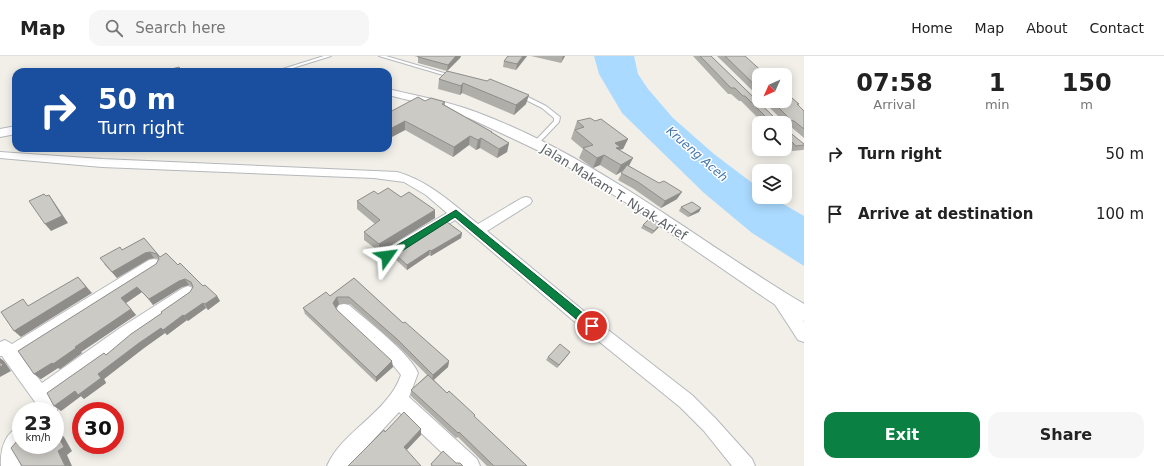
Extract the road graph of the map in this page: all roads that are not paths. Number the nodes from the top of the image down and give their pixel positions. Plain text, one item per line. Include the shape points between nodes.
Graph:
1 (329, 56) edge
2 (381, 56) edge
3 (288, 68) edge
4 (458, 77) edge
5 (392, 93) edge
6 (517, 94) edge
7 (12, 131) edge
8 (0, 133) edge
9 (536, 143) junction
10 (0, 155) edge
11 (526, 202) dead end
12 (456, 213) junction
13 (477, 231) junction
14 (387, 256) dead end
15 (154, 264) edge
16 (188, 292) edge
17 (779, 298) junction
18 (344, 310) dead end
19 (804, 314) edge
20 (804, 335) edge
21 (5, 351) edge
22 (40, 395) junction
23 (398, 399) junction
24 (45, 402) edge
25 (12, 445) edge
26 (11, 466) edge
27 (337, 466) edge
28 (470, 466) edge
29 (745, 466) edge

1 - 3 lane
2 - 4 lane
5 - 9 street, Jalan Makam T. Nyak Arief via 447,106
6 - 9 lane via 544,107 556,117 557,121
7 - 8 street
9 - 17 street, Jalan Makam T. Nyak Arief via 650,212
10 - 12 street via 397,176 416,182
11 - 13 street
12 - 13 street
12 - 14 street
13 - 29 street via 686,401
15 - 21 street
16 - 22 street
17 - 19 street, Jalan Makam T. Nyak Arief
17 - 20 street
18 - 23 street via 410,373
21 - 22 street
22 - 24 street
23 - 27 street via 346,453
23 - 28 street
25 - 26 street via 6,456

